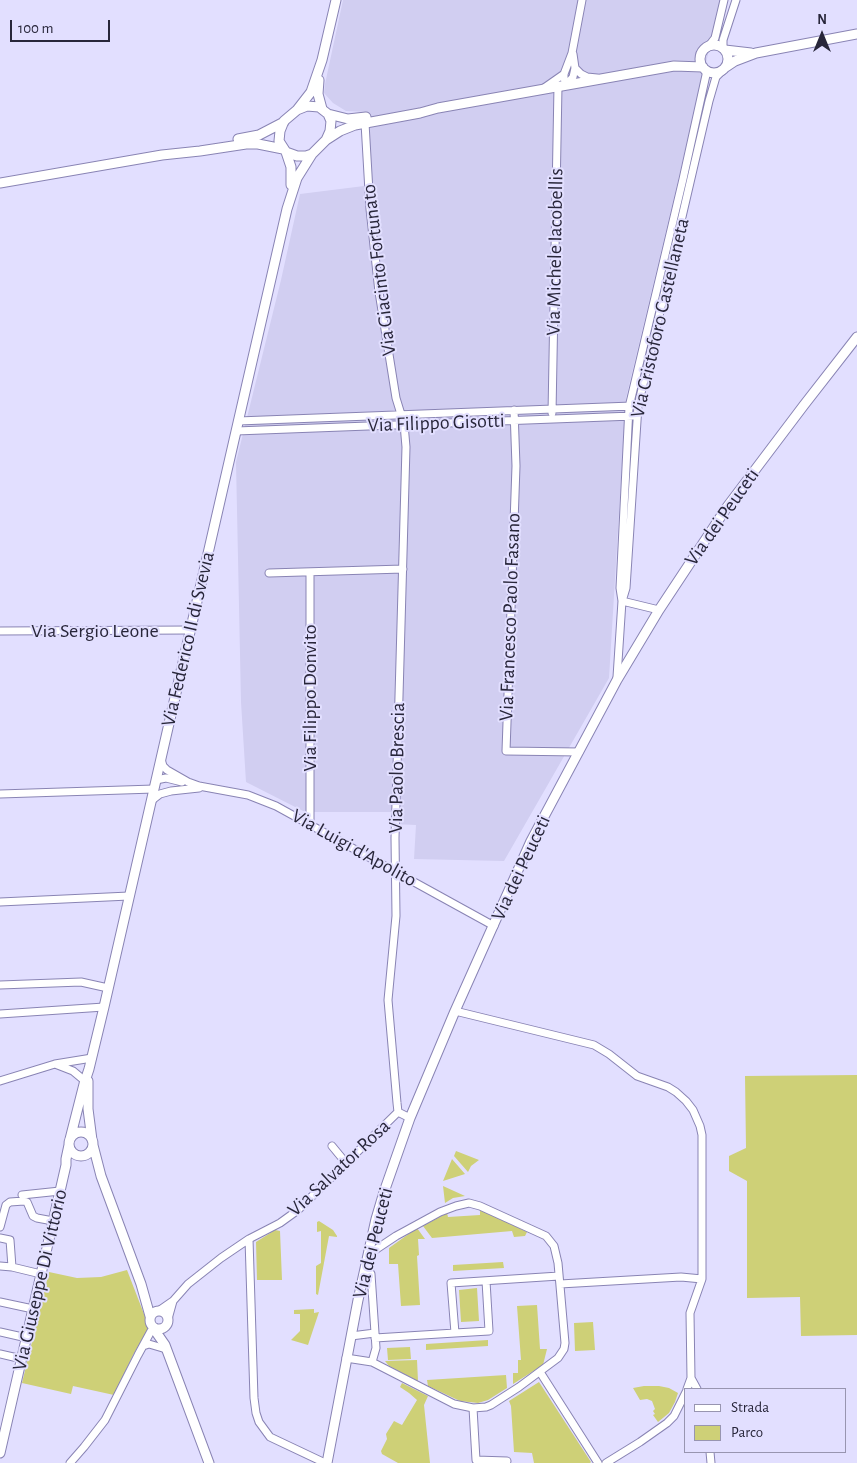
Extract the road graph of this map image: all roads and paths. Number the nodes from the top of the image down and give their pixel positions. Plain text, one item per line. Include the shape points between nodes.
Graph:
1 (336, 0) edge
2 (582, 0) edge
3 (724, 0) edge
4 (736, 0) edge
5 (857, 34) edge
6 (705, 50) junction
7 (724, 50) junction
8 (572, 53) junction
9 (756, 53) junction
10 (322, 60) junction
11 (674, 66) junction
12 (575, 68) junction
13 (704, 68) junction
14 (724, 69) junction
15 (564, 74) junction
16 (603, 78) junction
17 (562, 86) junction
18 (544, 89) junction
19 (438, 108) junction
20 (297, 110) junction
21 (325, 112) junction
22 (284, 121) junction
23 (365, 123) junction
24 (326, 140) junction
25 (284, 150) junction
26 (312, 154) junction
27 (162, 155) junction
28 (0, 183) edge
29 (287, 209) junction
30 (857, 337) edge
31 (638, 406) junction
32 (628, 407) junction
33 (514, 410) junction
34 (552, 410) junction
35 (401, 415) junction
36 (637, 415) junction
37 (628, 416) junction
38 (552, 418) junction
39 (514, 420) junction
40 (238, 421) junction
41 (404, 424) junction
42 (236, 431) junction
43 (403, 569) junction
44 (310, 572) junction
45 (269, 573) dead end
46 (622, 601) junction
47 (659, 610) junction
48 (190, 630) junction
49 (0, 632) edge
50 (617, 680) junction
51 (579, 752) junction
52 (161, 758) junction
53 (188, 782) junction
54 (155, 784) junction
55 (207, 788) junction
56 (182, 789) junction
57 (0, 794) edge
58 (151, 801) junction
59 (310, 824) junction
60 (396, 871) junction
61 (129, 896) junction
62 (0, 902) edge
63 (494, 926) junction
64 (0, 985) edge
65 (108, 988) junction
66 (104, 1007) junction
67 (455, 1011) junction
68 (0, 1014) edge
69 (92, 1058) junction
70 (54, 1064) junction
71 (89, 1069) junction
72 (0, 1080) edge
73 (85, 1081) junction
74 (398, 1112) junction
75 (410, 1118) junction
76 (69, 1142) junction
77 (92, 1143) junction
78 (332, 1146) dead end
79 (81, 1156) junction
80 (346, 1163) junction
81 (66, 1165) junction
82 (101, 1176) junction
83 (60, 1191) junction
84 (22, 1195) dead end
85 (53, 1221) junction
86 (0, 1227) edge
87 (0, 1239) edge
88 (250, 1239) junction
89 (368, 1254) junction
90 (0, 1266) edge
91 (366, 1266) junction
92 (12, 1267) junction
93 (41, 1274) junction
94 (559, 1276) junction
95 (702, 1280) junction
96 (486, 1281) junction
97 (560, 1284) junction
98 (145, 1297) junction
99 (173, 1301) junction
100 (0, 1302) edge
101 (33, 1310) junction
102 (159, 1310) junction
103 (150, 1316) junction
104 (168, 1320) junction
105 (154, 1328) junction
106 (0, 1332) edge
107 (455, 1333) junction
108 (351, 1336) junction
109 (375, 1336) junction
110 (27, 1338) junction
111 (143, 1346) junction
112 (165, 1347) junction
113 (0, 1354) edge
114 (346, 1358) junction
115 (22, 1359) junction
116 (372, 1362) junction
117 (540, 1372) junction
118 (691, 1378) junction
119 (687, 1388) edge
120 (696, 1388) edge
121 (684, 1395) edge
122 (473, 1408) junction
123 (0, 1454) edge
124 (507, 1461) dead end
125 (70, 1463) edge
126 (210, 1463) edge
127 (326, 1463) edge
128 (598, 1463) edge
129 (606, 1463) edge

1 - 10 main road
2 - 8 street
3 - 6 street via 715,38
4 - 7 street via 723,40
5 - 9 main road
6 - 7 main road via 717,46
6 - 11 main road
6 - 13 main road via 700,58
7 - 9 main road
7 - 14 main road via 728,59
8 - 12 street
8 - 15 street
9 - 14 main road
10 - 20 main road via 311,92
10 - 21 main road via 317,87
11 - 13 main road
11 - 16 main road
12 - 16 street via 587,77
12 - 17 street via 573,77
13 - 14 main road via 714,73
13 - 32 street, Via Cristoforo Castellaneta via 706,75 683,179
14 - 31 street, Via Cristoforo Castellaneta via 716,77 709,101
15 - 17 street, Via Michele Iacobellis
15 - 18 street
16 - 17 main road
17 - 18 main road
17 - 34 street, Via Michele Iacobellis
18 - 19 main road
19 - 21 main road via 354,119
19 - 23 main road
20 - 21 main road via 315,106
20 - 22 main road
21 - 24 main road via 331,125
22 - 25 main road via 279,138
22 - 27 main road via 254,136 198,145
23 - 24 main road via 346,128
23 - 35 street, Via Giacinto Fortunato via 379,292
24 - 26 main road
25 - 26 main road via 297,156
25 - 27 main road via 252,143
25 - 29 main road via 292,176
26 - 29 main road via 297,178
27 - 28 main road
29 - 40 main road, Via Federico II di Svevia
30 - 47 main road, Via dei Peuceti via 726,508
31 - 32 street, Via Filippo Gisotti
31 - 36 street, Via Cristoforo Castellaneta
32 - 34 street, Via Filippo Gisotti
32 - 37 street, Via Cristoforo Castellaneta
33 - 34 street, Via Filippo Gisotti
33 - 35 street, Via Filippo Gisotti
33 - 39 street, Via Francesco Paolo Fasano
34 - 38 street, Via Michele Iacobellis
35 - 40 street, Via Filippo Gisotti
35 - 41 street, Via Giacinto Fortunato
36 - 37 street, Via Filippo Gisotti
36 - 46 street, Via Cristoforo Castellaneta via 626,588
37 - 38 street, Via Filippo Gisotti
37 - 46 street, Via Cristoforo Castellaneta
38 - 39 street, Via Filippo Gisotti
39 - 41 street, Via Filippo Gisotti
39 - 51 street, Via Francesco Paolo Fasano via 516,466 506,751
40 - 42 main road, Via Federico II di Svevia
41 - 42 street, Via Filippo Gisotti
41 - 43 street, Via Paolo Brescia
42 - 48 main road, Via Federico II di Svevia
43 - 44 street
43 - 60 street, Via Paolo Brescia
44 - 45 street
44 - 59 street, Via Filippo Donvito
46 - 47 street
46 - 50 street
47 - 50 main road, Via dei Peuceti
48 - 49 street, Via Sergio Leone
48 - 52 main road, Via Federico II di Svevia
50 - 51 main road, Via dei Peuceti
51 - 63 main road, Via dei Peuceti via 531,841
52 - 53 street, Via Luigi d'Apolito via 167,770
52 - 54 main road, Via Federico II di Svevia
53 - 54 street via 166,778
53 - 55 street, Via Luigi d'Apolito
54 - 56 street
54 - 57 street
54 - 58 main road, Via Federico II di Svevia
55 - 56 street, Via Luigi d'Apolito
55 - 59 street, Via Luigi d'Apolito via 256,798
56 - 58 street, Via Luigi d'Apolito via 160,794
58 - 61 main road, Via Federico II di Svevia
59 - 60 street, Via Luigi d'Apolito
60 - 63 street, Via Luigi d'Apolito
60 - 74 street, Via Paolo Brescia via 396,916 388,1000
61 - 62 street
61 - 65 main road, Via Federico II di Svevia
63 - 67 main road, Via dei Peuceti
64 - 65 street via 81,982
65 - 66 main road, Via Federico II di Svevia
66 - 68 street
66 - 69 main road, Via Federico II di Svevia
67 - 75 main road, Via dei Peuceti
67 - 95 street via 594,1046 637,1076 668,1087 686,1101 697,1118 702,1135
69 - 70 street
69 - 71 main road, Via Federico II di Svevia
70 - 72 street
70 - 73 street via 73,1071
71 - 73 main road, Via Federico II di Svevia
71 - 77 main road, Via Federico II di Svevia via 88,1109
73 - 76 main road, Via Federico II di Svevia
74 - 75 street, Via Salvator Rosa
74 - 80 street, Via Salvator Rosa
75 - 89 main road, Via dei Peuceti via 381,1201
76 - 77 main road via 73,1135 85,1133
76 - 79 main road via 73,1153
76 - 81 main road, Via Giuseppe Di Vittorio
77 - 79 main road via 90,1152
77 - 82 main road, Via Federico II di Svevia
78 - 80 street
79 - 81 main road
79 - 82 main road, Via Federico II di Svevia via 92,1163
80 - 88 street, Via Salvator Rosa via 298,1210
81 - 83 main road, Via Giuseppe Di Vittorio
82 - 98 main road, Via Federico II di Svevia
83 - 84 street
83 - 85 main road, Via Giuseppe Di Vittorio
85 - 86 street via 33,1216 27,1202 10,1202 6,1205
85 - 93 main road, Via Giuseppe Di Vittorio
87 - 92 street via 10,1240
88 - 99 street, Via Salvator Rosa via 196,1278
88 - 127 street via 254,1398 259,1422 270,1437
89 - 91 main road, Via dei Peuceti
89 - 94 street via 440,1212 473,1203 546,1236 556,1251
90 - 92 street
91 - 108 main road, Via dei Peuceti
91 - 109 street via 371,1274
92 - 93 street
93 - 101 main road, Via Giuseppe Di Vittorio
94 - 96 street
94 - 97 street
95 - 97 street via 680,1277
95 - 118 street via 690,1313
96 - 107 street via 489,1330
96 - 107 street via 451,1283
97 - 117 street via 564,1349
98 - 102 main road
98 - 103 main road, Via Federico II di Svevia
99 - 102 street, Via Salvator Rosa
99 - 104 street
100 - 101 street
101 - 110 main road, Via Giuseppe Di Vittorio
102 - 103 main road
102 - 104 main road
103 - 105 main road via 150,1324
104 - 105 main road via 166,1326
104 - 112 main road
105 - 111 street
105 - 112 main road
106 - 110 street
107 - 109 street
108 - 109 street
108 - 114 main road, Via dei Peuceti
109 - 116 street
110 - 115 main road, Via Giuseppe Di Vittorio
111 - 112 street
111 - 125 street via 104,1420
112 - 126 main road
113 - 115 street
114 - 116 street
114 - 127 main road, Via dei Peuceti
115 - 123 main road, Via Giuseppe Di Vittorio
116 - 122 street via 454,1404
117 - 122 street via 491,1405
117 - 128 street
118 - 119 street
118 - 120 street
121 - 129 street via 667,1424
122 - 124 street via 476,1460

